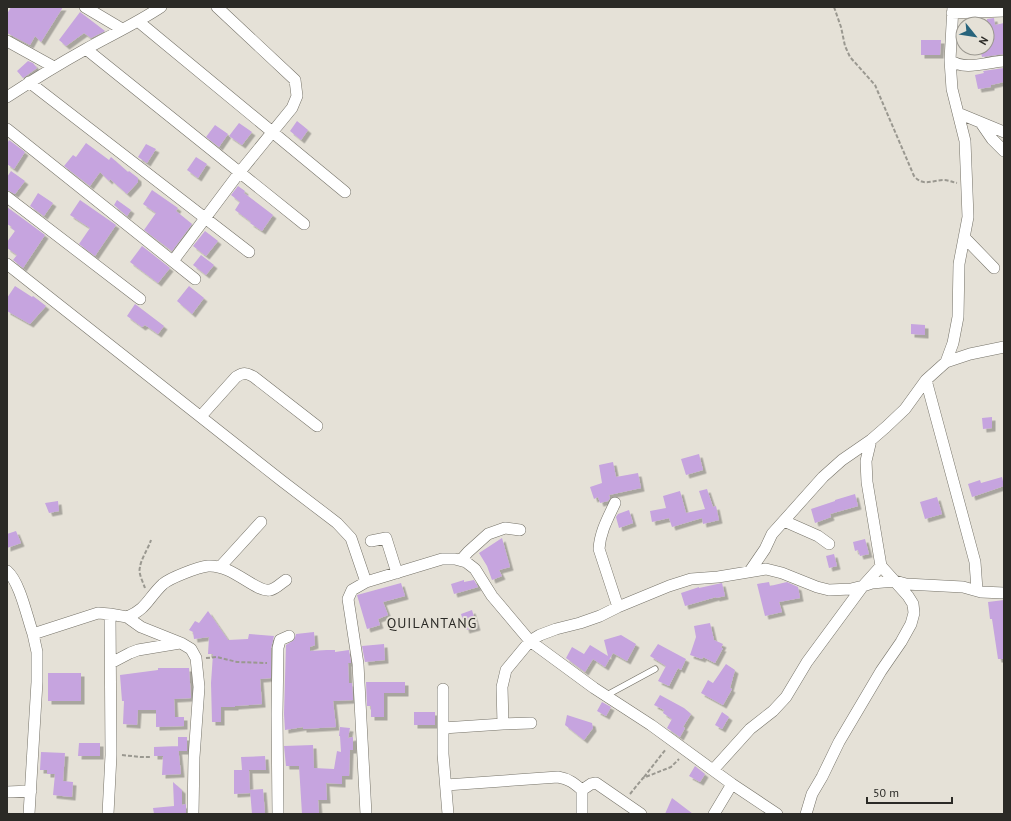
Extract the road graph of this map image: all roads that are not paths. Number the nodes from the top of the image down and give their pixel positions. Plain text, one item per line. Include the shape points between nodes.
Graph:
1 (85, 7) edge
2 (161, 7) edge
3 (217, 7) edge
4 (953, 10) edge
5 (1002, 10) edge
6 (139, 22) junction
7 (122, 29) junction
8 (7, 40) edge
9 (86, 49) junction
10 (950, 60) junction
11 (1004, 61) edge
12 (54, 67) junction
13 (30, 82) junction
14 (7, 97) edge
15 (958, 113) junction
16 (981, 123) junction
17 (7, 129) edge
18 (272, 132) junction
19 (1003, 132) edge
20 (1004, 151) edge
21 (239, 173) junction
22 (345, 192) dead end
23 (7, 197) edge
24 (205, 218) junction
25 (304, 224) dead end
26 (964, 237) junction
27 (249, 252) dead end
28 (173, 261) junction
29 (7, 264) edge
30 (994, 268) dead end
31 (194, 279) dead end
32 (140, 299) dead end
33 (1004, 347) edge
34 (946, 362) junction
35 (926, 380) junction
36 (201, 416) junction
37 (317, 426) dead end
38 (871, 440) junction
39 (615, 503) dead end
40 (784, 520) junction
41 (261, 522) dead end
42 (520, 530) dead end
43 (371, 541) dead end
44 (829, 544) dead end
45 (461, 560) junction
46 (881, 566) junction
47 (220, 567) junction
48 (7, 571) edge
49 (750, 571) junction
50 (397, 573) junction
51 (286, 580) dead end
52 (895, 581) junction
53 (366, 582) junction
54 (864, 586) junction
55 (977, 590) junction
56 (1004, 593) edge
57 (618, 607) junction
58 (110, 614) junction
59 (127, 617) junction
60 (33, 634) junction
61 (289, 636) dead end
62 (530, 641) junction
63 (181, 642) junction
64 (111, 663) junction
65 (655, 669) dead end
66 (443, 689) dead end
67 (607, 695) junction
68 (530, 722) dead end
69 (503, 724) junction
70 (443, 728) junction
71 (714, 770) junction
72 (732, 784) junction
73 (446, 785) junction
74 (582, 790) junction
75 (31, 791) junction
76 (7, 792) edge
77 (29, 814) edge
78 (108, 814) edge
79 (194, 814) edge
80 (278, 814) edge
81 (366, 814) edge
82 (448, 814) edge
83 (582, 814) edge
84 (641, 814) edge
85 (714, 814) edge
86 (776, 814) edge
87 (806, 814) edge

1 - 7 street
2 - 6 street
3 - 18 street via 295,80 297,96 292,108
4 - 5 street
4 - 10 street
6 - 7 street
6 - 18 street
7 - 9 street
8 - 12 street
9 - 12 street
9 - 21 street
10 - 11 street via 956,65 967,66
10 - 15 street via 952,89
12 - 13 street
13 - 14 street
13 - 24 street
15 - 16 street
15 - 26 street via 964,141 968,199
16 - 19 street
16 - 20 street
17 - 28 street
18 - 21 street
18 - 22 street
21 - 24 street
21 - 25 street
23 - 32 street
24 - 27 street
24 - 28 street
26 - 30 street
26 - 34 street via 959,264 958,317
28 - 31 street
29 - 36 street
33 - 34 street
34 - 35 street
35 - 38 street via 905,409
35 - 55 street via 975,562
36 - 37 street via 236,377 246,373
36 - 53 street via 337,522 351,538
38 - 40 street via 823,477
38 - 46 street via 866,461 867,482
39 - 57 street via 602,530 599,549
40 - 44 street
40 - 49 street via 772,534
41 - 47 street
42 - 45 street via 505,528 488,534
43 - 50 street via 386,538
45 - 50 street via 442,559
45 - 62 street via 475,569 496,601
46 - 52 street
46 - 54 street
47 - 51 street via 236,573 263,590 271,590
47 - 59 street via 196,569 169,579 137,612
48 - 60 street via 12,575 19,591
49 - 54 street via 766,569 829,590
49 - 57 street via 691,579
50 - 53 street
52 - 54 street
52 - 55 street
52 - 87 street via 912,604 914,614 911,624 839,742 812,794
53 - 81 street via 352,590 348,599 358,664
54 - 71 street via 806,662 786,697 750,729
55 - 56 street
57 - 62 street
58 - 59 street
58 - 60 street via 98,613
58 - 64 street
59 - 63 street via 141,627
60 - 75 street via 37,652 37,682
61 - 80 street via 279,642
62 - 67 street
62 - 69 street via 506,670 502,687
63 - 64 street via 138,650
63 - 79 street via 191,649 196,658 200,687 194,757
64 - 78 street
65 - 67 lane
66 - 70 street
67 - 71 street
68 - 69 street
69 - 70 street
70 - 73 street
71 - 72 street
72 - 85 street
72 - 86 street
73 - 74 street via 558,776 567,778
73 - 82 street
74 - 83 street
74 - 84 street via 596,783
75 - 76 street
75 - 77 street

